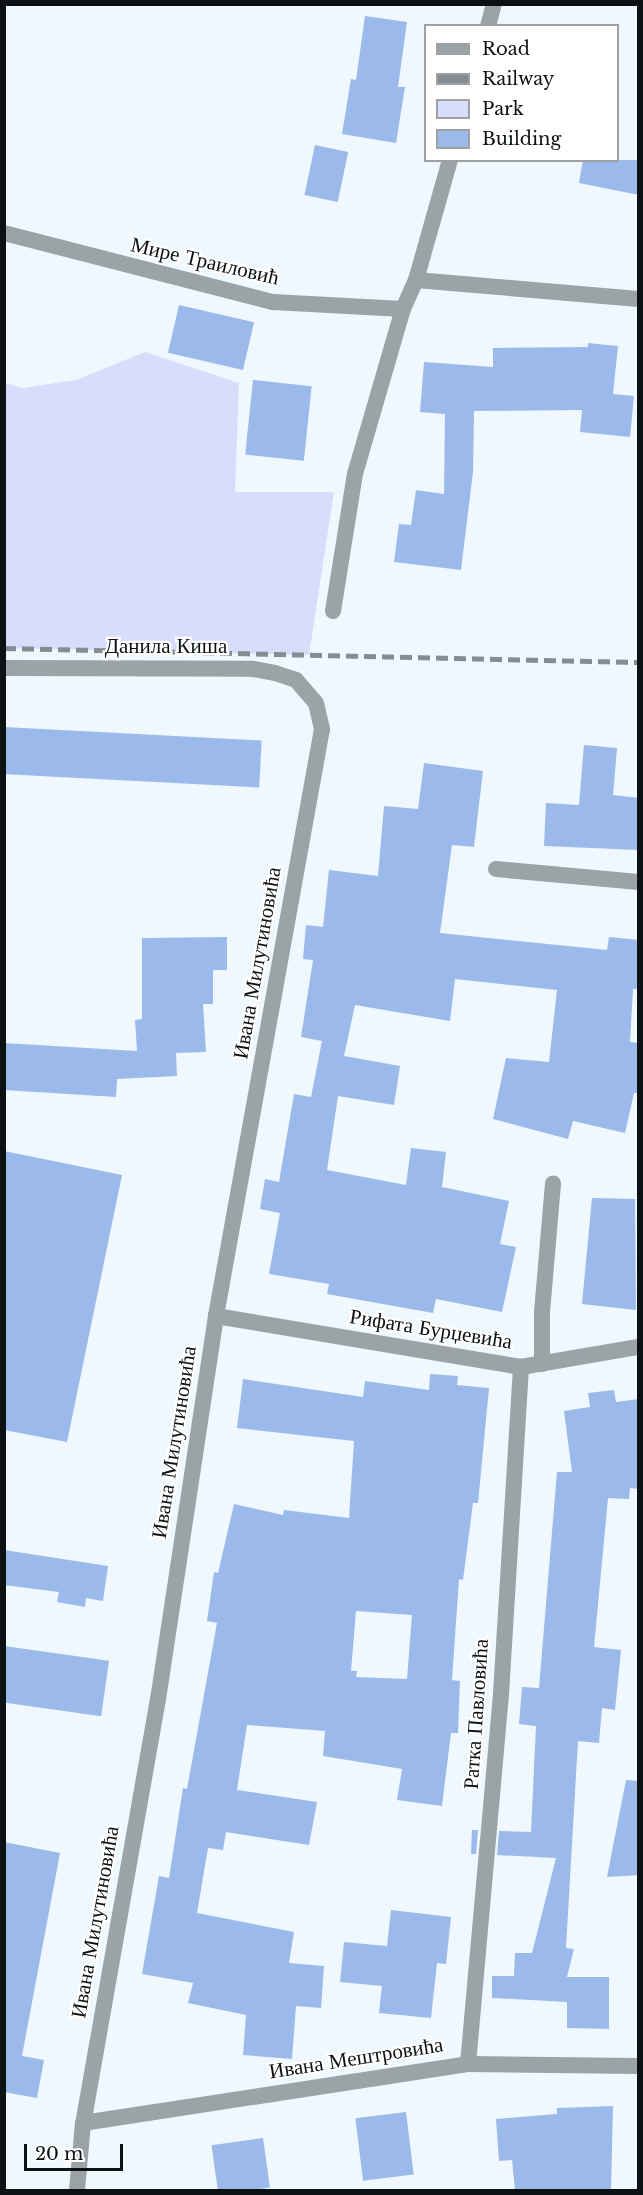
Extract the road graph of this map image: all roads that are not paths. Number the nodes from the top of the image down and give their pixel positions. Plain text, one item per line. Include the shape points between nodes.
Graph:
1 (494, 4) edge
2 (489, 24) edge
3 (449, 162) edge
4 (4, 233) edge
5 (416, 280) junction
6 (639, 299) edge
7 (403, 309) junction
8 (333, 611) dead end
9 (4, 668) edge
10 (316, 703) joint
11 (496, 869) dead end
12 (639, 882) edge
13 (553, 1183) dead end
14 (216, 1316) junction
15 (639, 1347) edge
16 (542, 1364) junction
17 (521, 1367) junction
18 (468, 2064) junction
19 (639, 2066) edge
20 (83, 2122) junction
21 (77, 2190) edge

1 - 2 street
3 - 5 street
4 - 7 street, Мире Траиловић via 273,302
5 - 6 street
5 - 7 street
7 - 8 street via 355,474
9 - 10 street, Данила Киша via 253,669 296,680
10 - 14 street, Ивана Милутиновића via 322,729
11 - 12 street
13 - 16 street via 542,1312
14 - 17 street, Рифата Бурџевића
14 - 20 street, Ивана Милутиновића via 158,1699
15 - 16 street, Рифата Бурџевића
16 - 17 street, Рифата Бурџевића
17 - 18 street, Ратка Павловића via 501,1694
18 - 19 street, Ивана Мештровића
18 - 20 street, Ивана Мештровића
20 - 21 street, Ивана Милутиновића

